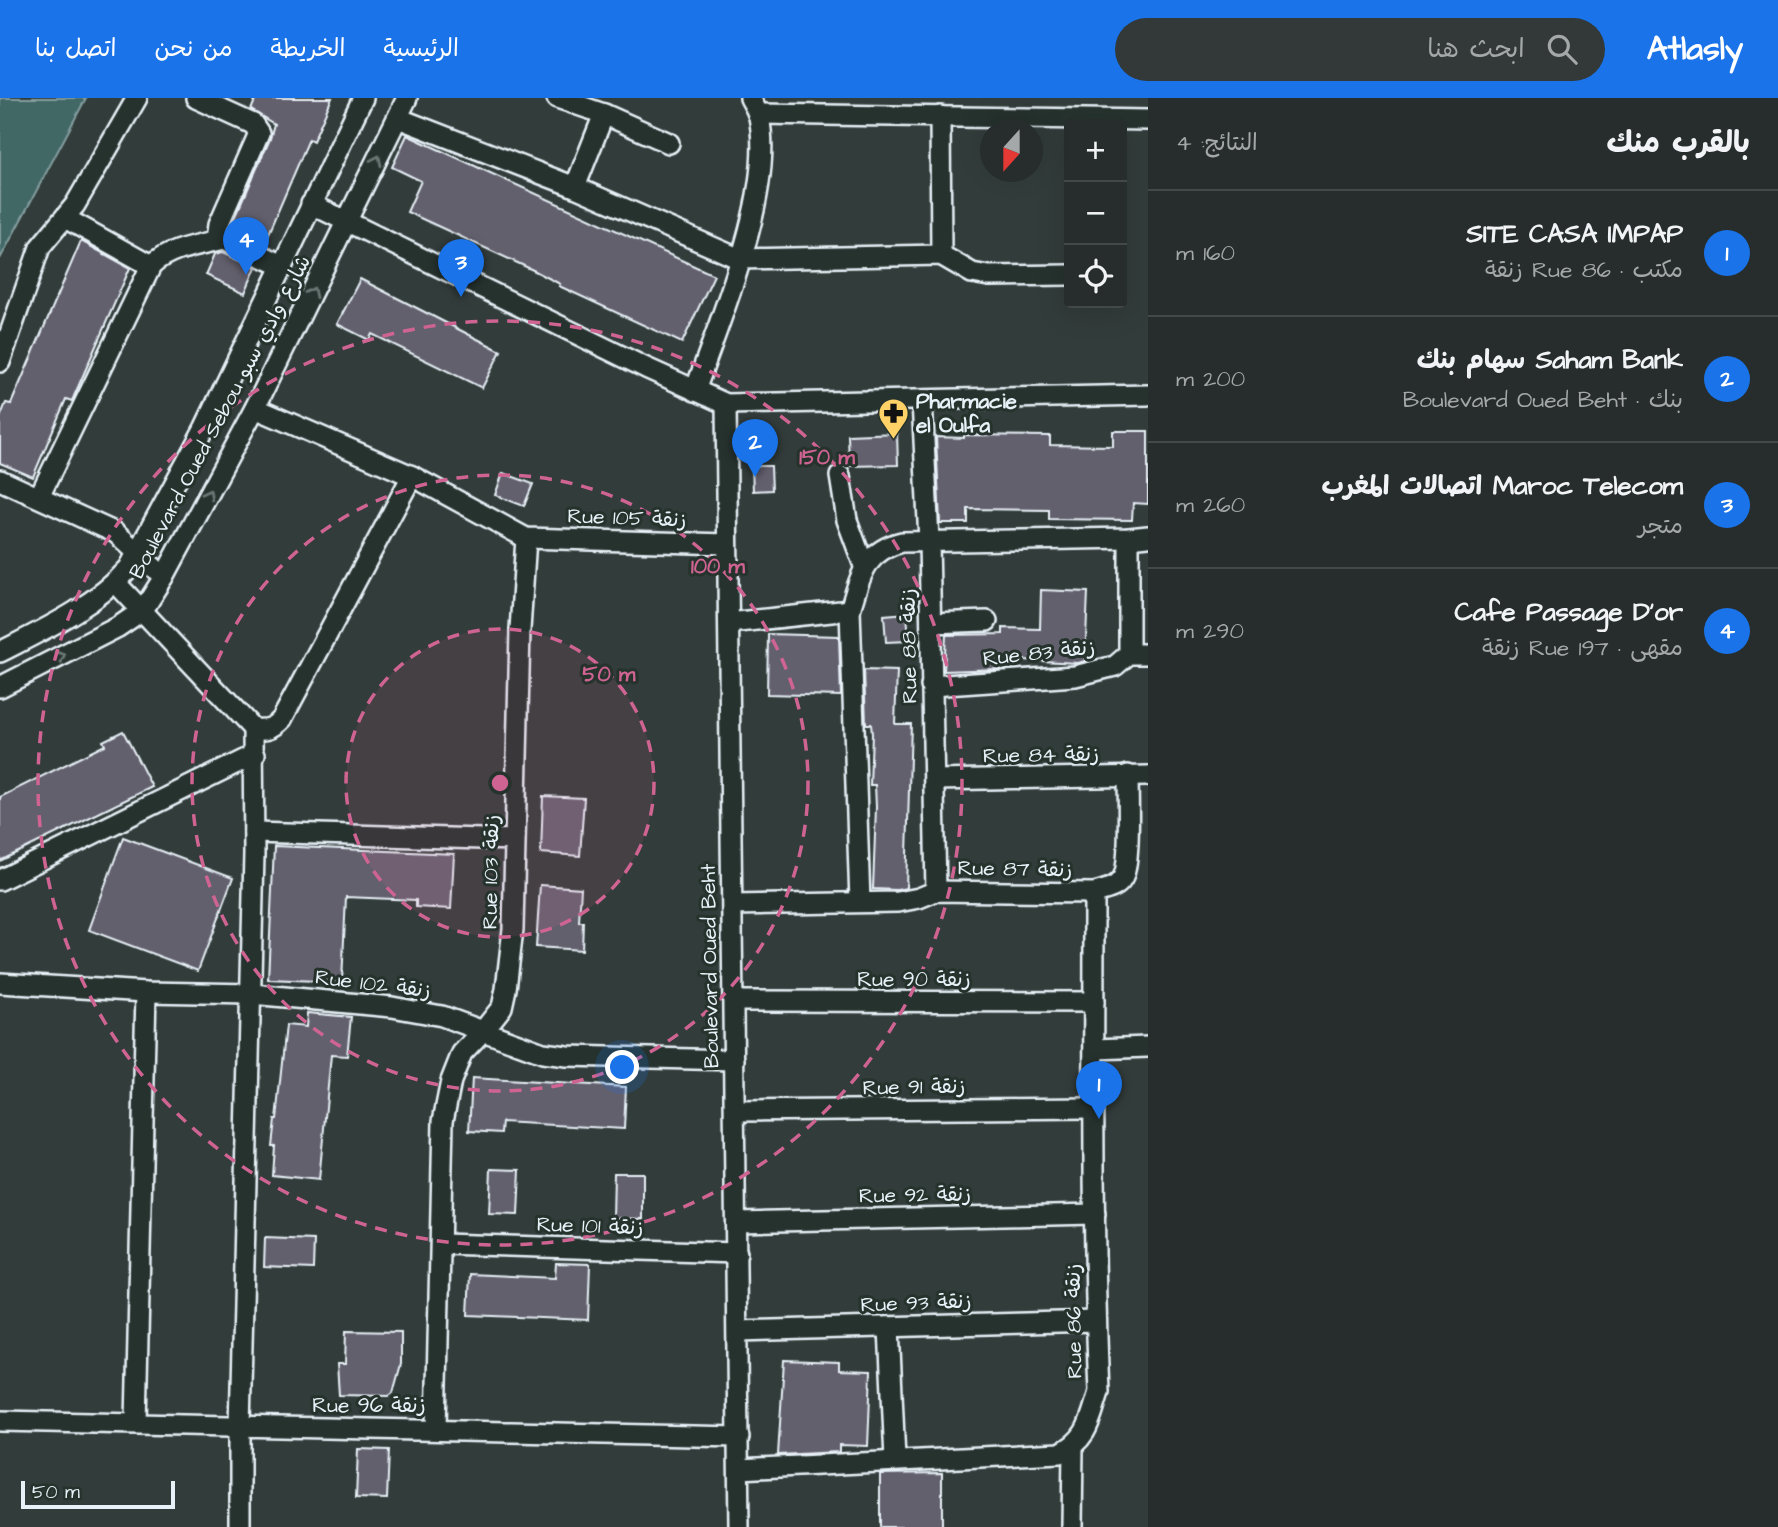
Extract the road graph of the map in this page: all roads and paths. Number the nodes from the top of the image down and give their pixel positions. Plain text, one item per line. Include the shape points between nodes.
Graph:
1 (137, 98) edge
2 (196, 98) edge
3 (363, 98) edge
4 (407, 98) edge
5 (557, 98) edge
6 (231, 105) edge
7 (754, 106) edge
8 (604, 114) junction
9 (940, 116) junction
10 (398, 118) junction
11 (1148, 120) edge
12 (669, 143) dead end
13 (575, 187) junction
14 (311, 204) junction
15 (65, 218) junction
16 (347, 221) junction
17 (224, 239) junction
18 (941, 255) junction
19 (740, 259) junction
20 (152, 266) junction
21 (282, 266) junction
22 (1064, 275) edge
23 (0, 362) edge
24 (695, 391) junction
25 (1148, 395) edge
26 (922, 400) junction
27 (726, 404) junction
28 (255, 408) junction
29 (412, 476) junction
30 (840, 476) dead end
31 (0, 480) edge
32 (39, 497) junction
33 (1139, 537) edge
34 (526, 538) junction
35 (929, 541) junction
36 (726, 544) junction
37 (139, 552) junction
38 (864, 566) junction
39 (164, 576) junction
40 (116, 583) junction
41 (143, 610) junction
42 (850, 610) junction
43 (987, 621) dead end
44 (729, 623) junction
45 (931, 623) junction
46 (0, 652) edge
47 (1139, 654) edge
48 (931, 686) junction
49 (0, 687) edge
50 (253, 729) junction
51 (255, 754) junction
52 (1128, 775) junction
53 (1148, 776) edge
54 (935, 780) junction
55 (254, 832) junction
56 (514, 840) junction
57 (0, 880) edge
58 (936, 891) junction
59 (1094, 893) junction
60 (860, 902) junction
61 (733, 905) junction
62 (0, 983) edge
63 (146, 992) junction
64 (252, 994) junction
65 (734, 1001) junction
66 (1094, 1002) junction
67 (483, 1031) junction
68 (1148, 1047) edge
69 (1095, 1049) junction
70 (734, 1060) junction
71 (1093, 1108) junction
72 (735, 1111) junction
73 (1095, 1214) junction
74 (737, 1222) junction
75 (441, 1244) junction
76 (737, 1253) junction
77 (1096, 1321) junction
78 (889, 1327) junction
79 (738, 1332) junction
80 (0, 1421) edge
81 (136, 1423) junction
82 (240, 1427) junction
83 (436, 1429) junction
84 (738, 1437) junction
85 (1073, 1447) junction
86 (895, 1460) junction
87 (739, 1469) junction
88 (240, 1527) edge
89 (739, 1527) edge
90 (1072, 1527) edge

1 - 15 street
2 - 6 street
3 - 14 street, Boulevard Oued Sebou شارع وادي سبو
4 - 10 street, Boulevard Oued Sebou شارع وادي سبو
5 - 8 street
6 - 17 street via 257,128 259,137 219,224
7 - 9 street
7 - 19 street via 762,142 761,167
8 - 12 street
8 - 13 street
9 - 11 street
9 - 18 street
10 - 13 street
16 -> 10 street, Boulevard Oued Sebou شارع وادي سبو
13 - 19 street
14 - 16 street
14 - 21 street, Boulevard Oued Sebou شارع وادي سبو
15 - 20 street
15 - 23 street via 40,247
16 - 24 street
28 -> 16 street, Boulevard Oued Sebou شارع وادي سبو
17 - 20 street via 169,253
17 - 21 street
18 - 19 street
18 - 22 street via 972,273 989,276
19 - 24 street
20 - 32 street
21 - 37 street, Boulevard Oued Sebou شارع وادي سبو
24 - 27 street
25 - 26 street
26 - 27 street
26 - 35 street, Rue 88 زنقة
27 - 36 street, Boulevard Oued Beht
28 - 29 street
39 -> 28 street, Boulevard Oued Sebou شارع وادي سبو
29 - 34 street
29 - 50 street via 282,719 267,730
30 - 38 street via 846,520
31 - 32 street
32 - 37 street via 116,533
33 - 35 street
33 - 47 street
34 - 36 street, Rue 105 زنقة
34 - 56 street, Rue 103 زنقة
35 - 38 street via 891,544
35 - 45 street, Rue 88 زنقة
36 - 44 street, Boulevard Oued Beht
37 - 39 street
37 - 40 street, Boulevard Oued Sebou شارع وادي سبو
38 - 42 street
39 - 41 street, Boulevard Oued Sebou شارع وادي سبو
40 - 41 street
40 - 46 street, Boulevard Oued Sebou شارع وادي سبو
49 -> 41 street, Boulevard Oued Sebou شارع وادي سبو
41 - 50 street
42 - 44 street
42 - 60 street
43 - 45 street
44 - 61 street, Boulevard Oued Beht
45 - 48 street, Rue 88 زنقة
47 - 48 street, Rue 83 زنقة via 1115,666 1074,676
48 - 54 street, Rue 88 زنقة
50 - 51 street
51 - 55 street
51 - 57 street
52 - 53 street, Rue 84 زنقة
52 - 54 street, Rue 84 زنقة
52 - 59 street via 1124,878 1113,888
54 - 58 street, Rue 88 زنقة
55 - 56 street
55 - 64 street
56 - 67 street, Rue 103 زنقة via 513,929 506,989 502,1007
58 - 59 street, Rue 87 زنقة
58 - 60 street, Rue 87 زنقة via 898,902
59 - 66 street, Rue 86 زنقة
60 - 61 street, Rue 87 زنقة
61 - 65 street, Boulevard Oued Beht
62 - 63 street, Rue 102 زنقة
63 - 64 street, Rue 102 زنقة
63 - 81 street
64 - 67 street, Rue 102 زنقة via 392,1007 442,1016
64 - 82 street
65 - 66 street, Rue 90 زنقة
65 - 70 street, Boulevard Oued Beht
66 - 69 street, Rue 86 زنقة
67 - 70 street, Rue 102 زنقة via 543,1053 567,1056
67 - 75 street, Rue 103 زنقة via 462,1053 443,1121
68 - 69 street
69 - 71 street, Rue 86 زنقة
70 - 72 street, Boulevard Oued Beht
71 - 72 street, Rue 91 زنقة
71 - 73 street, Rue 86 زنقة
72 - 74 street, Boulevard Oued Beht
73 - 74 street, Rue 92 زنقة
73 - 77 street, Rue 86 زنقة
74 - 76 street, Boulevard Oued Beht
75 - 76 street, Rue 101 زنقة
75 - 83 street, Rue 103 زنقة
76 - 79 street, Boulevard Oued Beht
77 - 78 street, Rue 93 زنقة
77 - 85 street, Rue 86 زنقة via 1099,1392 1082,1438
78 - 79 street, Rue 93 زنقة
78 - 86 street
79 - 84 street, Boulevard Oued Beht
80 - 81 street, Rue 96 زنقة
81 - 82 street, Rue 96 زنقة
82 - 83 street, Rue 96 زنقة
82 - 88 street
83 - 84 street, Rue 96 زنقة
84 - 87 street, Boulevard Oued Beht
85 - 86 street via 1060,1453
85 - 90 street
86 - 87 street
87 - 89 street, Boulevard Oued Beht

